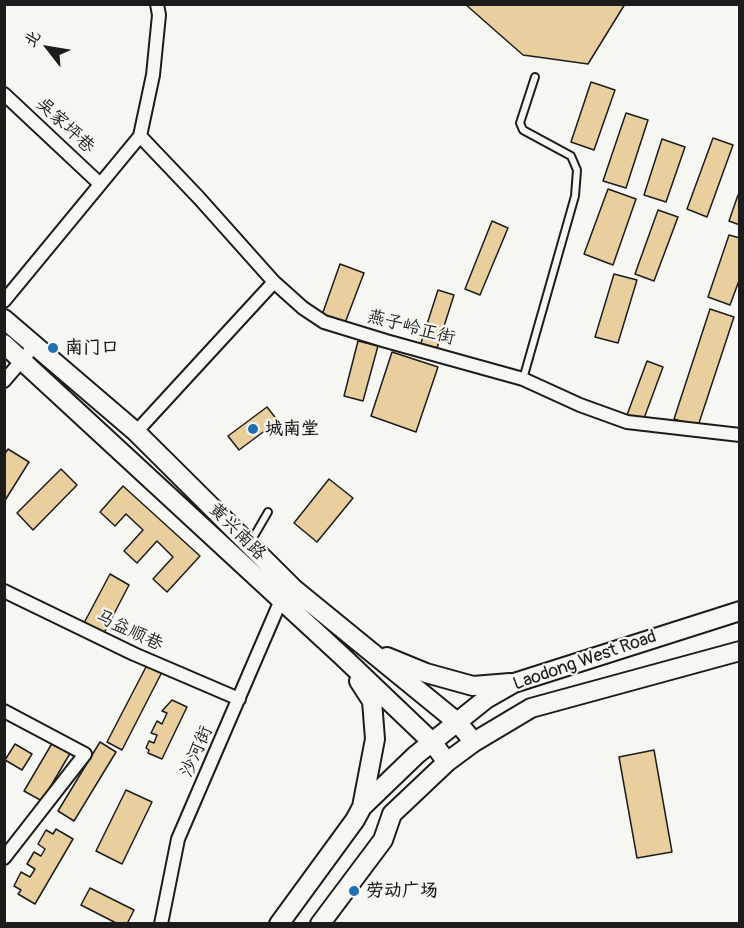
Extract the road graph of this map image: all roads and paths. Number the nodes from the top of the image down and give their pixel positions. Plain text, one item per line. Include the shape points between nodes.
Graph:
1 (156, 4) edge
2 (535, 77) dead end
3 (4, 94) edge
4 (140, 136) junction
5 (100, 184) junction
6 (274, 282) junction
7 (4, 301) edge
8 (4, 319) edge
9 (4, 344) edge
10 (35, 345) junction
11 (23, 360) junction
12 (523, 379) junction
13 (4, 381) edge
14 (136, 432) junction
15 (740, 435) edge
16 (268, 512) dead end
17 (249, 544) junction
18 (5, 592) edge
19 (281, 600) junction
20 (740, 610) edge
21 (361, 644) junction
22 (740, 651) edge
23 (343, 657) junction
24 (514, 683) junction
25 (239, 699) junction
26 (4, 711) edge
27 (457, 722) junction
28 (432, 742) junction
29 (474, 742) junction
30 (447, 762) junction
31 (362, 807) junction
32 (4, 858) edge
33 (161, 924) edge
34 (279, 924) edge
35 (320, 924) edge

1 - 4 street via 159,15 153,75
2 - 12 lane via 520,123 523,130 571,156 577,171 574,196
3 - 5 street, 吴家坪巷
4 - 5 street
4 - 6 street, 燕子岭正街
5 - 7 street
6 - 12 street, 燕子岭正街 via 324,321
6 - 14 street
8 - 10 main road, 黄兴南路
9 - 11 main road, 黄兴南路
10 - 11 street
10 - 14 main road, 黄兴南路
11 - 13 street
11 - 19 main road, 黄兴南路
12 - 15 street, 燕子岭正街 via 627,422
14 - 17 main road, 黄兴南路
16 - 17 lane
17 - 21 main road, 黄兴南路 via 294,589
18 - 25 street, 马益顺巷
19 - 23 main road, 黄兴南路
19 - 25 street, 沙河街
20 - 24 main road, Laodong West Road
21 - 24 main road via 398,663 473,686
21 - 27 main road, 黄兴南路
22 - 29 main road, Laodong West Road via 531,708
23 - 28 main road, 黄兴南路
23 - 31 main road via 372,701 375,739
24 - 27 main road, Laodong West Road
25 - 33 street, 沙河街 via 178,839
26 - 32 street via 85,754
27 - 28 main road, Laodong West Road
27 - 29 main road, 黄兴南路
28 - 30 main road, 黄兴南路
28 - 31 main road, Laodong West Road
29 - 30 main road, Laodong West Road
30 - 35 main road, Laodong West Road via 392,814 383,840
31 - 34 main road, Laodong West Road

